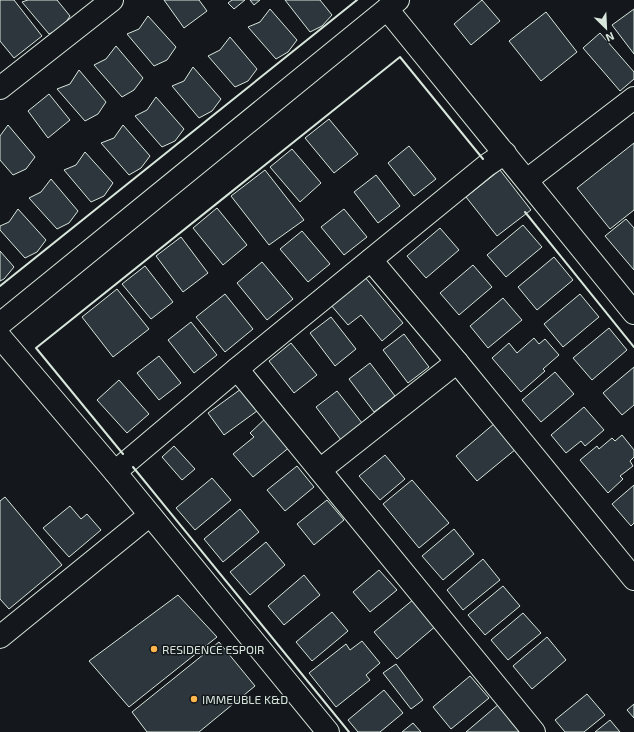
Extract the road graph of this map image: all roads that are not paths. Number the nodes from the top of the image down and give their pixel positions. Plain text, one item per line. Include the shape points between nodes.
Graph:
1 (112, 0) edge
2 (393, 4) edge
3 (0, 88) edge
4 (634, 98) edge
5 (505, 153) junction
6 (527, 180) junction
7 (371, 260) junction
8 (634, 313) edge
9 (0, 324) edge
10 (0, 337) edge
11 (457, 362) junction
12 (237, 369) junction
13 (320, 470) junction
14 (115, 472) junction
15 (150, 515) junction
16 (634, 579) edge
17 (0, 637) edge
18 (328, 732) edge
19 (534, 732) edge

1 - 3 street
2 - 5 street
2 - 9 street
4 - 6 street
5 - 6 street
5 - 7 street
6 - 8 street
7 - 11 street
7 - 12 street
10 - 14 street
11 - 13 street
11 - 16 street
12 - 13 street
12 - 14 street
13 - 19 street
14 - 15 street
15 - 17 street
15 - 18 street

